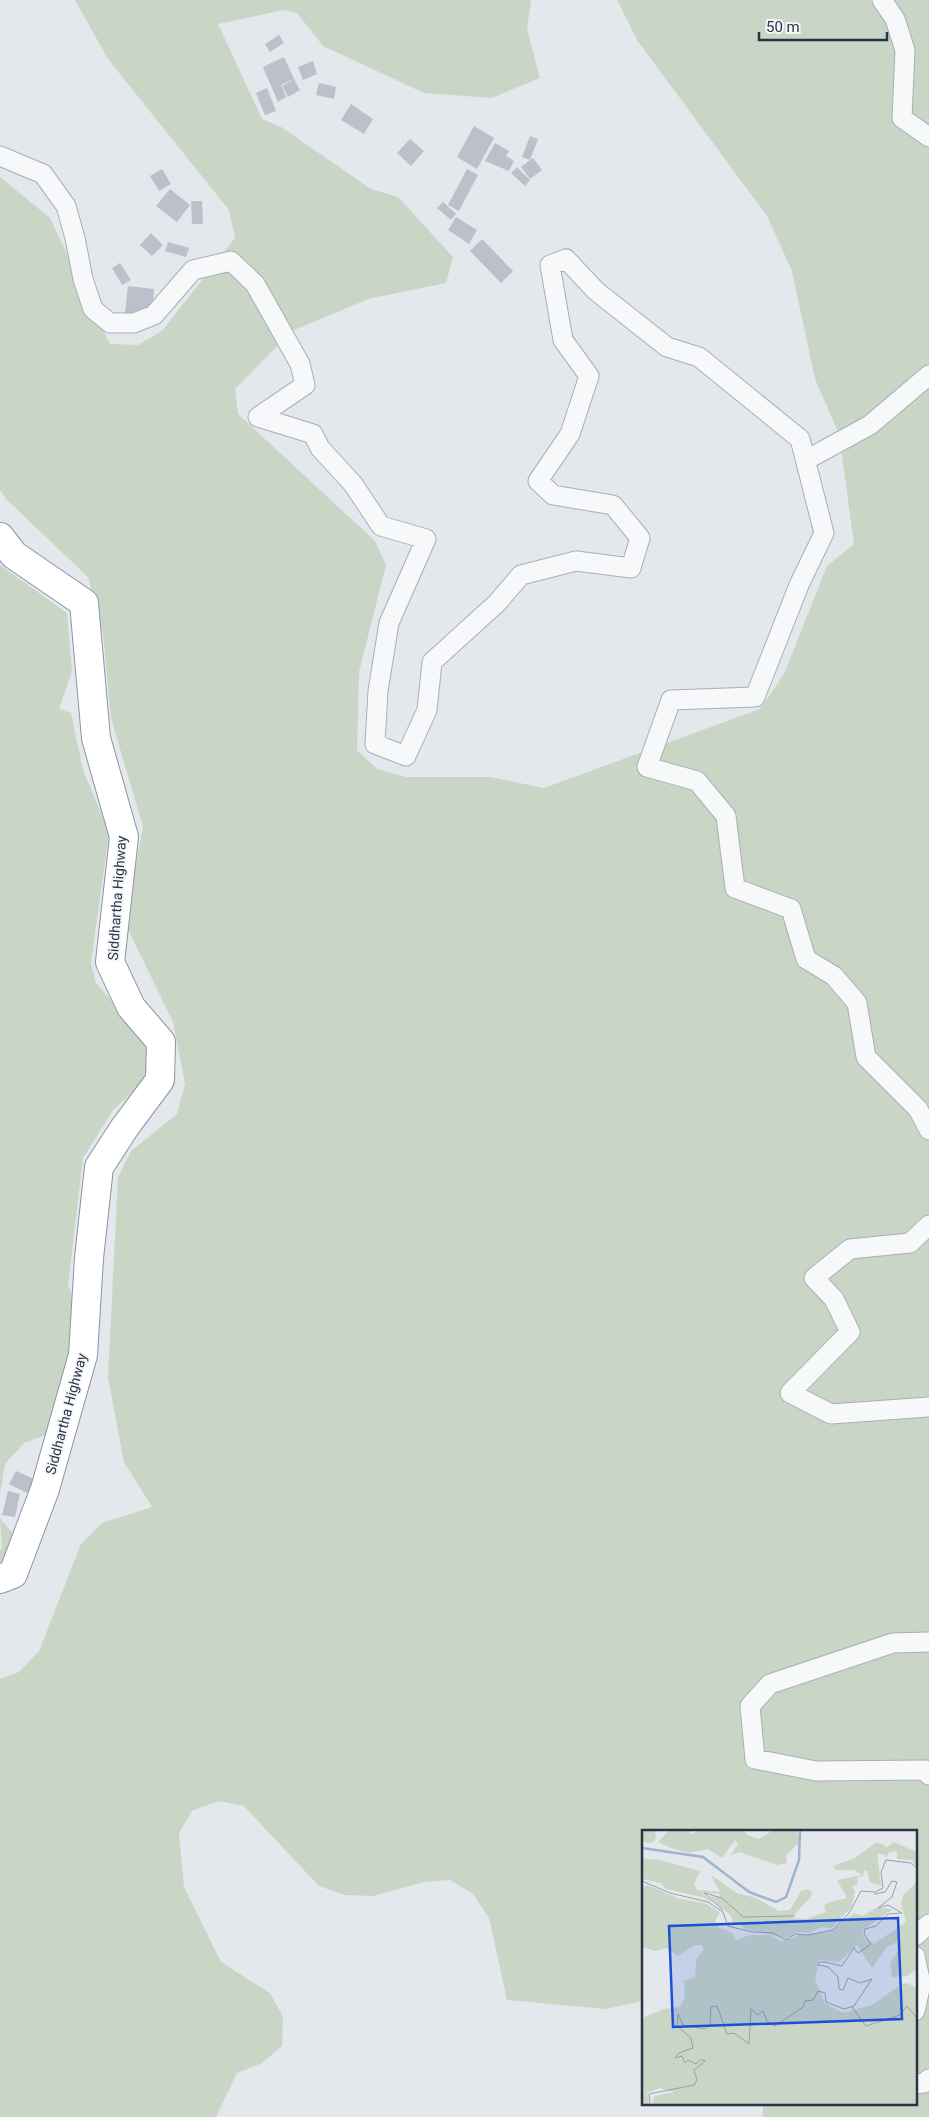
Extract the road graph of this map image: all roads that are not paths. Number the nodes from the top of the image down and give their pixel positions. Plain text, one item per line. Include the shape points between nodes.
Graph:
1 (882, 0) edge
2 (929, 136) edge
3 (0, 156) edge
4 (929, 374) edge
5 (806, 460) junction
6 (0, 537) edge
7 (929, 1130) edge
8 (929, 1224) edge
9 (929, 1407) edge
10 (0, 1579) edge
11 (929, 1642) edge
12 (929, 1775) edge
13 (929, 1924) edge
14 (916, 1935) edge
15 (916, 1962) edge
16 (916, 2006) edge
17 (929, 2079) edge
18 (916, 2084) edge

1 - 2 street via 895,19 905,50 902,118
3 - 5 street via 43,174 66,206 93,309 110,323 134,323 154,315 193,270 231,262 255,284 300,364 305,385 258,417 313,434 320,448 353,484 381,526 426,539 389,623 378,691 375,744 406,756 427,710 432,662 497,603 521,575 576,561 631,568 640,538 613,505 553,495 538,481 570,434 589,376 563,340 550,265 566,260 596,291 667,346 700,357 800,439
4 - 5 street via 870,425
5 - 7 street via 824,533 755,697 671,700 647,767 697,781 726,816 735,888 791,909 806,959 834,976 857,1003 866,1057 918,1109
6 - 10 highway, Siddhartha Highway via 14,555 84,603 96,738 124,837 110,962 131,1007 161,1042 160,1080 99,1167 83,1355 45,1489 13,1574
8 - 9 street via 910,1243 850,1249 814,1278 834,1299 850,1332 790,1393 831,1414
11 - 12 street via 893,1643 770,1684 750,1706 755,1759 816,1771 926,1770
13 - 14 street
15 - 16 street via 920,1984
17 - 18 street

